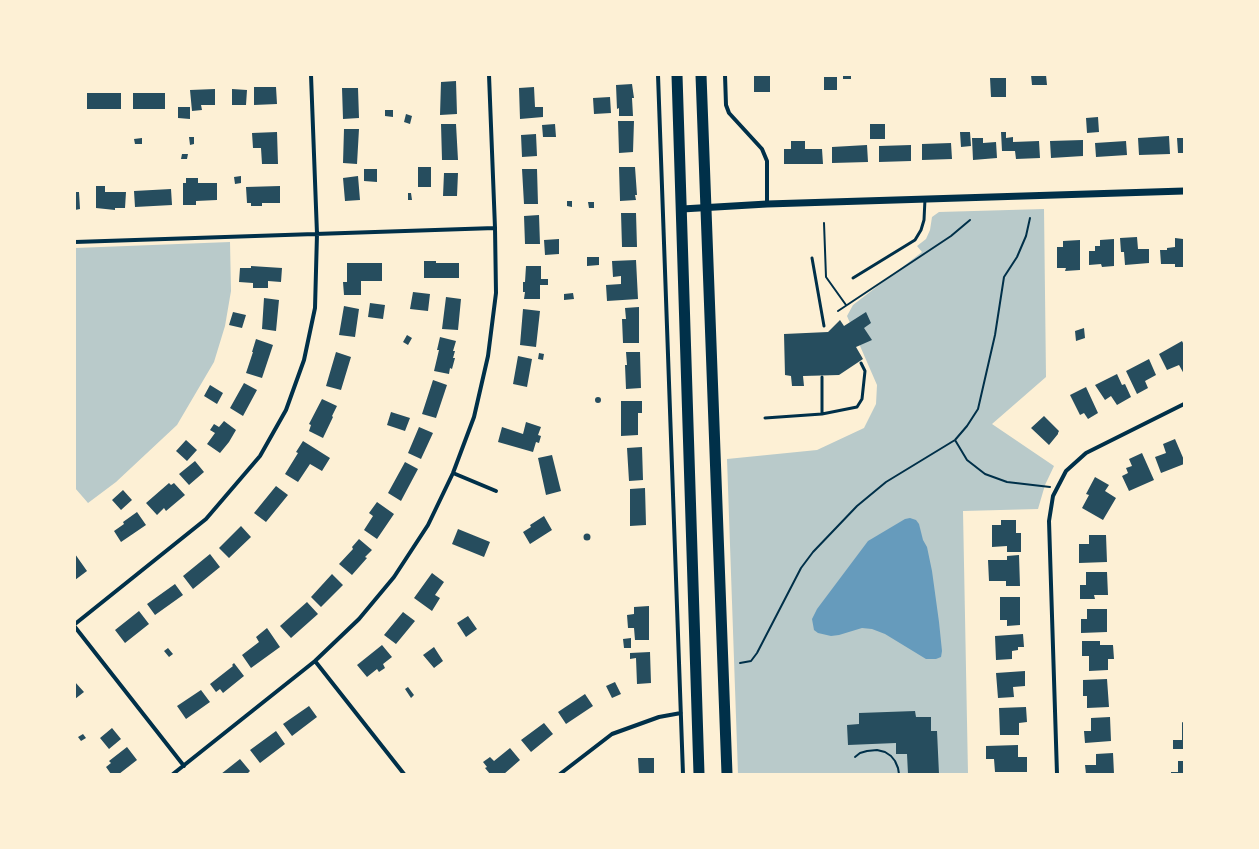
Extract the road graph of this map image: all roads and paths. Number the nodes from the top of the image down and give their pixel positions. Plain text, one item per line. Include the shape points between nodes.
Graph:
1 (311, 75) edge
2 (489, 75) edge
3 (658, 75) edge
4 (677, 75) edge
5 (701, 75) edge
6 (725, 75) edge
7 (1184, 191) edge
8 (925, 199) junction
9 (767, 204) junction
10 (706, 208) junction
11 (682, 209) junction
12 (1030, 218) dead end
13 (970, 220) dead end
14 (824, 223) dead end
15 (495, 228) junction
16 (316, 234) junction
17 (75, 242) edge
18 (812, 258) dead end
19 (853, 278) dead end
20 (846, 306) junction
21 (838, 311) dead end
22 (824, 326) dead end
23 (861, 364) dead end
24 (822, 377) dead end
25 (1184, 404) edge
26 (822, 414) junction
27 (765, 418) dead end
28 (956, 440) junction
29 (454, 474) junction
30 (1058, 487) junction
31 (496, 491) dead end
32 (75, 624) edge
33 (75, 627) edge
34 (315, 661) junction
35 (740, 663) dead end
36 (681, 713) junction
37 (855, 757) dead end
38 (184, 766) junction
39 (173, 774) edge
40 (404, 774) edge
41 (560, 774) edge
42 (683, 774) edge
43 (699, 774) edge
44 (727, 774) edge
45 (899, 774) edge
46 (1057, 774) edge

1 - 16 street
2 - 15 street
3 - 36 street
4 - 11 highway
5 - 10 highway
6 - 9 street via 728,113 762,149 767,161
7 - 8 street
8 - 9 street
8 - 19 lane via 924,220 916,240
9 - 10 street
10 - 11 street
10 - 44 highway
11 - 43 highway
12 - 28 path via 1017,257 1004,277 995,335 978,409
13 - 20 path via 951,236
14 - 20 path via 826,277
15 - 16 street
15 - 29 street via 496,293 488,356 474,417
16 - 17 street
16 - 32 street via 315,308 304,360 286,410 260,456 206,519
18 - 22 lane
20 - 21 path
23 - 26 lane via 865,370 862,399 856,407
24 - 26 lane
25 - 30 street via 1086,453 1066,471
26 - 27 lane
28 - 30 path via 967,460 985,474 1007,482
28 - 35 path via 886,482 857,506 813,552 757,653 751,660
29 - 31 street
29 - 34 street via 428,525 394,577 359,619
30 - 46 street via 1053,496 1049,521
33 - 38 street
34 - 38 street
34 - 40 street
36 - 41 street via 659,716 612,734
36 - 42 street
37 - 45 path via 867,751 885,752 895,761
38 - 39 street

